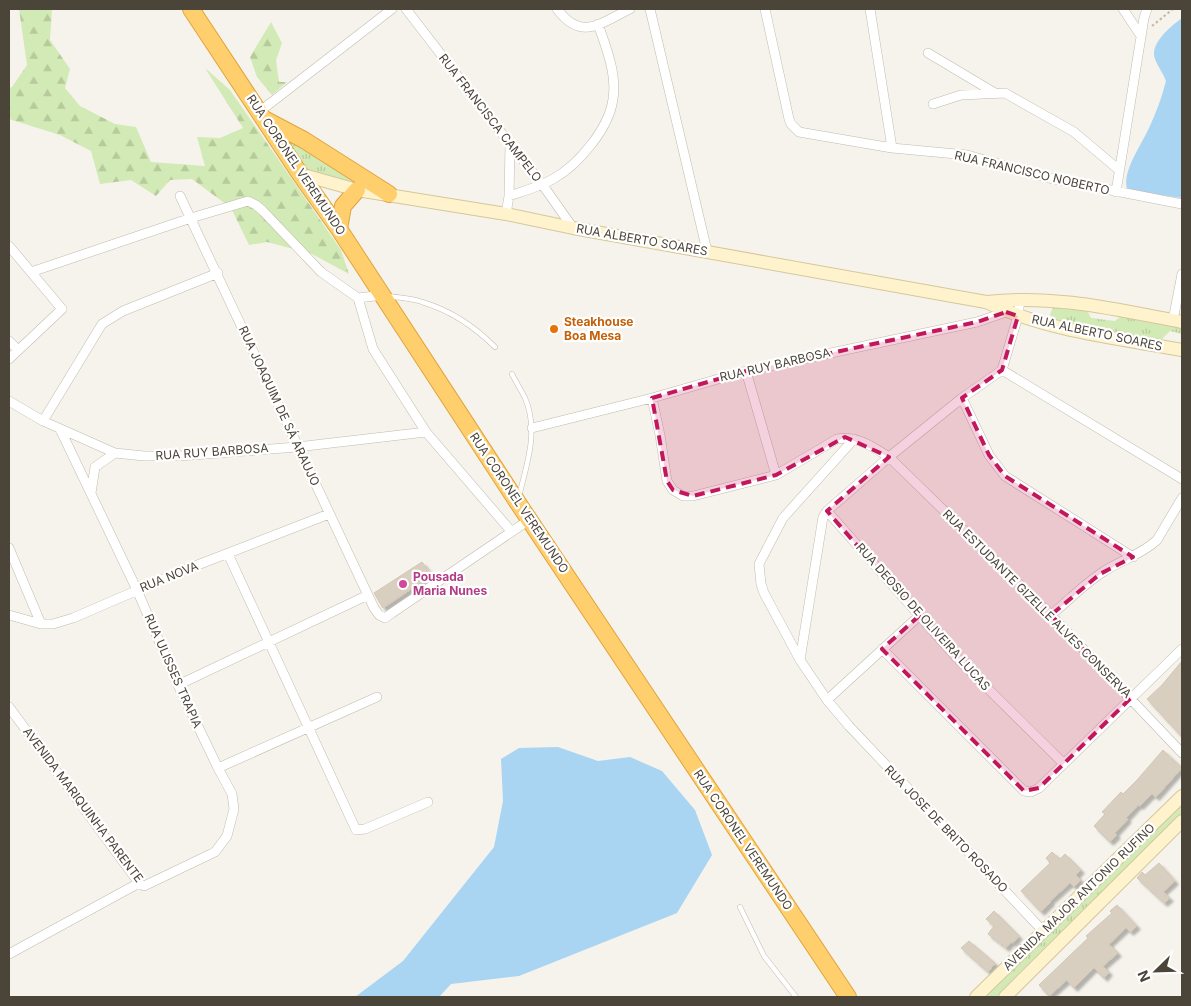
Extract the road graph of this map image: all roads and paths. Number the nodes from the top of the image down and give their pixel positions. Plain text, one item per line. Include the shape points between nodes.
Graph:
1 (191, 9) edge
2 (392, 9) edge
3 (406, 9) edge
4 (557, 9) edge
5 (630, 9) edge
6 (650, 9) edge
7 (764, 9) edge
8 (870, 9) edge
9 (1123, 9) edge
10 (1146, 9) edge
11 (1173, 9) edge
12 (598, 24) junction
13 (1141, 36) junction
14 (928, 53) dead end
15 (995, 94) junction
16 (933, 104) dead end
17 (261, 116) junction
18 (510, 144) junction
19 (892, 148) junction
20 (1119, 170) junction
21 (300, 174) junction
22 (542, 184) junction
23 (357, 190) junction
24 (1116, 192) junction
25 (389, 194) junction
26 (180, 196) dead end
27 (510, 196) junction
28 (1182, 204) edge
29 (506, 214) junction
30 (191, 218) junction
31 (339, 228) junction
32 (573, 228) junction
33 (9, 246) edge
34 (707, 251) junction
35 (31, 272) junction
36 (218, 273) junction
37 (1182, 274) edge
38 (383, 295) junction
39 (358, 298) junction
40 (1015, 299) junction
41 (986, 302) junction
42 (1012, 314) junction
43 (1177, 321) edge
44 (9, 341) edge
45 (494, 347) dead end
46 (18, 350) junction
47 (1182, 350) edge
48 (9, 359) edge
49 (746, 370) junction
50 (1002, 370) junction
51 (512, 374) dead end
52 (652, 398) junction
53 (962, 398) junction
54 (9, 401) edge
55 (43, 421) junction
56 (532, 428) junction
57 (60, 429) junction
58 (426, 432) junction
59 (854, 439) junction
60 (297, 447) junction
61 (115, 453) junction
62 (889, 457) junction
63 (776, 476) junction
64 (1182, 479) edge
65 (91, 494) junction
66 (1182, 498) edge
67 (518, 503) junction
68 (827, 511) junction
69 (328, 514) junction
70 (529, 520) junction
71 (511, 531) junction
72 (9, 548) edge
73 (228, 554) junction
74 (1134, 557) junction
75 (137, 590) junction
76 (368, 596) junction
77 (9, 615) edge
78 (1051, 615) junction
79 (919, 616) junction
80 (41, 624) junction
81 (269, 642) junction
82 (882, 649) junction
83 (1182, 649) edge
84 (800, 660) junction
85 (178, 685) junction
86 (378, 698) dead end
87 (1131, 698) junction
88 (827, 700) junction
89 (9, 707) edge
90 (309, 728) junction
91 (1182, 753) edge
92 (1064, 764) junction
93 (218, 768) junction
94 (1182, 796) edge
95 (428, 802) dead end
96 (1182, 821) edge
97 (139, 883) junction
98 (1088, 889) junction
99 (1101, 902) junction
100 (740, 907) dead end
101 (1044, 932) junction
102 (9, 954) edge
103 (796, 997) edge
104 (848, 997) edge
105 (976, 997) edge
106 (1005, 997) edge

1 - 17 highway, RUA CORONEL VEREMUNDO
2 - 17 street
3 - 18 street, RUA FRANCISCA CAMPELO
4 - 12 street via 576,27
5 - 12 street
6 - 34 street
7 - 19 street, RUA FRANCISCO NOBERTO via 794,128 805,134
8 - 19 street
9 - 13 street
10 - 13 street
11 - 13 path
12 - 22 street via 612,74 610,111 595,141 580,158
13 - 20 street
14 - 15 street
15 - 16 street via 961,95
15 - 20 street via 1005,93 1074,132
17 - 21 highway, RUA CORONEL VEREMUNDO
17 - 25 highway
18 - 22 street, RUA FRANCISCA CAMPELO
18 - 27 street
19 - 24 street, RUA FRANCISCO NOBERTO via 967,155
20 - 24 street
21 - 23 main road, RUA ALBERTO SOARES
21 - 31 highway, RUA CORONEL VEREMUNDO
22 - 27 street
22 - 32 street, RUA FRANCISCA CAMPELO
23 - 25 main road, RUA ALBERTO SOARES
23 - 31 highway via 342,206
24 - 28 street, RUA FRANCISCO NOBERTO
25 - 29 main road, RUA ALBERTO SOARES
26 - 30 street, RUA JOAQUIM DE SÁ ARAUJO
27 - 29 street
29 - 32 main road, RUA ALBERTO SOARES
30 - 35 street
30 - 36 street, RUA JOAQUIM DE SÁ ARAUJO
30 - 39 street via 248,201 256,205 321,272
31 - 38 highway, RUA CORONEL VEREMUNDO
32 - 34 main road, RUA ALBERTO SOARES
33 - 35 street
34 - 41 main road, RUA ALBERTO SOARES
35 - 46 street via 62,308
36 - 55 street via 123,311 102,324
36 - 60 street, RUA JOAQUIM DE SÁ ARAUJO
37 - 43 street
38 - 39 street
38 - 45 lane via 421,301 443,310 483,335
38 - 67 highway, RUA CORONEL VEREMUNDO
39 - 58 street via 373,349
40 - 41 main road, RUA ALBERTO SOARES
40 - 42 street
40 - 43 main road, RUA ALBERTO SOARES via 1061,301
41 - 42 main road, RUA ALBERTO SOARES
42 - 47 main road, RUA ALBERTO SOARES via 1054,326
42 - 49 street, RUA RUY BARBOSA
42 - 50 street
44 - 46 street
46 - 48 street
49 - 52 street, RUA RUY BARBOSA
49 - 63 street
50 - 53 street
50 - 64 street
51 - 56 lane via 526,399
52 - 56 street, RUA RUY BARBOSA
52 - 63 street via 667,481 673,490 683,496 693,496
53 - 62 street
53 - 74 street via 988,455 1005,476
54 - 55 street, RUA RUY BARBOSA
55 - 57 street, RUA RUY BARBOSA
56 - 67 lane via 532,444
57 - 61 street, RUA RUY BARBOSA
57 - 65 street, RUA ULISSES TRAPIA
58 - 60 street, RUA RUY BARBOSA
58 - 71 street
59 - 62 street, RUA ESTUDANTE GIZELLE ALVES CONSERVA
59 - 63 street via 837,438
59 - 84 street, RUA JOSE DE BRITO ROSADO via 783,518 759,564 764,593
60 - 61 street, RUA RUY BARBOSA via 179,456
60 - 69 street, RUA JOAQUIM DE SÁ ARAUJO
61 - 65 street via 95,467
62 - 68 street
62 - 78 street, RUA ESTUDANTE GIZELLE ALVES CONSERVA
65 - 75 street, RUA ULISSES TRAPIA
66 - 74 street via 1157,540
67 - 70 highway, RUA CORONEL VEREMUNDO
68 - 79 street, RUA DEOSIO DE OLIVEIRA LUCAS
68 - 84 street via 823,517
69 - 73 street, RUA NOVA
69 - 76 street, RUA JOAQUIM DE SÁ ARAUJO
70 - 71 street
70 - 104 highway, RUA CORONEL VEREMUNDO
71 - 76 street, RUA JOAQUIM DE SÁ ARAUJO via 385,618 379,615
72 - 80 street
73 - 75 street, RUA NOVA
73 - 81 street
74 - 78 street via 1100,574
75 - 80 street, RUA NOVA via 73,618
75 - 85 street, RUA ULISSES TRAPIA
76 - 81 street
77 - 80 street, RUA NOVA
78 - 87 street, RUA ESTUDANTE GIZELLE ALVES CONSERVA
79 - 82 street
79 - 92 street, RUA DEOSIO DE OLIVEIRA LUCAS
81 - 85 street
81 - 90 street
82 - 88 street
82 - 92 street via 1024,791 1039,788
83 - 87 street
84 - 88 street, RUA JOSE DE BRITO ROSADO
85 - 93 street, RUA ULISSES TRAPIA
86 - 90 street
87 - 91 street, RUA ESTUDANTE GIZELLE ALVES CONSERVA
87 - 92 street
88 - 101 street, RUA JOSE DE BRITO ROSADO
89 - 97 street, AVENIDA MARIQUINHA PARENTE
90 - 93 street
90 - 95 street via 356,830 364,830
93 - 97 street, AVENIDA MARIQUINHA PARENTE via 232,794 234,809 227,836 214,852 144,886
94 - 98 main road, AVENIDA MAJOR ANTONIO RUFINO
96 - 99 main road, AVENIDA MAJOR ANTONIO RUFINO
97 - 102 street
98 - 99 main road
98 - 101 main road, AVENIDA MAJOR ANTONIO RUFINO
99 - 106 main road, AVENIDA MAJOR ANTONIO RUFINO
100 - 103 lane via 764,956
101 - 105 main road, AVENIDA MAJOR ANTONIO RUFINO

